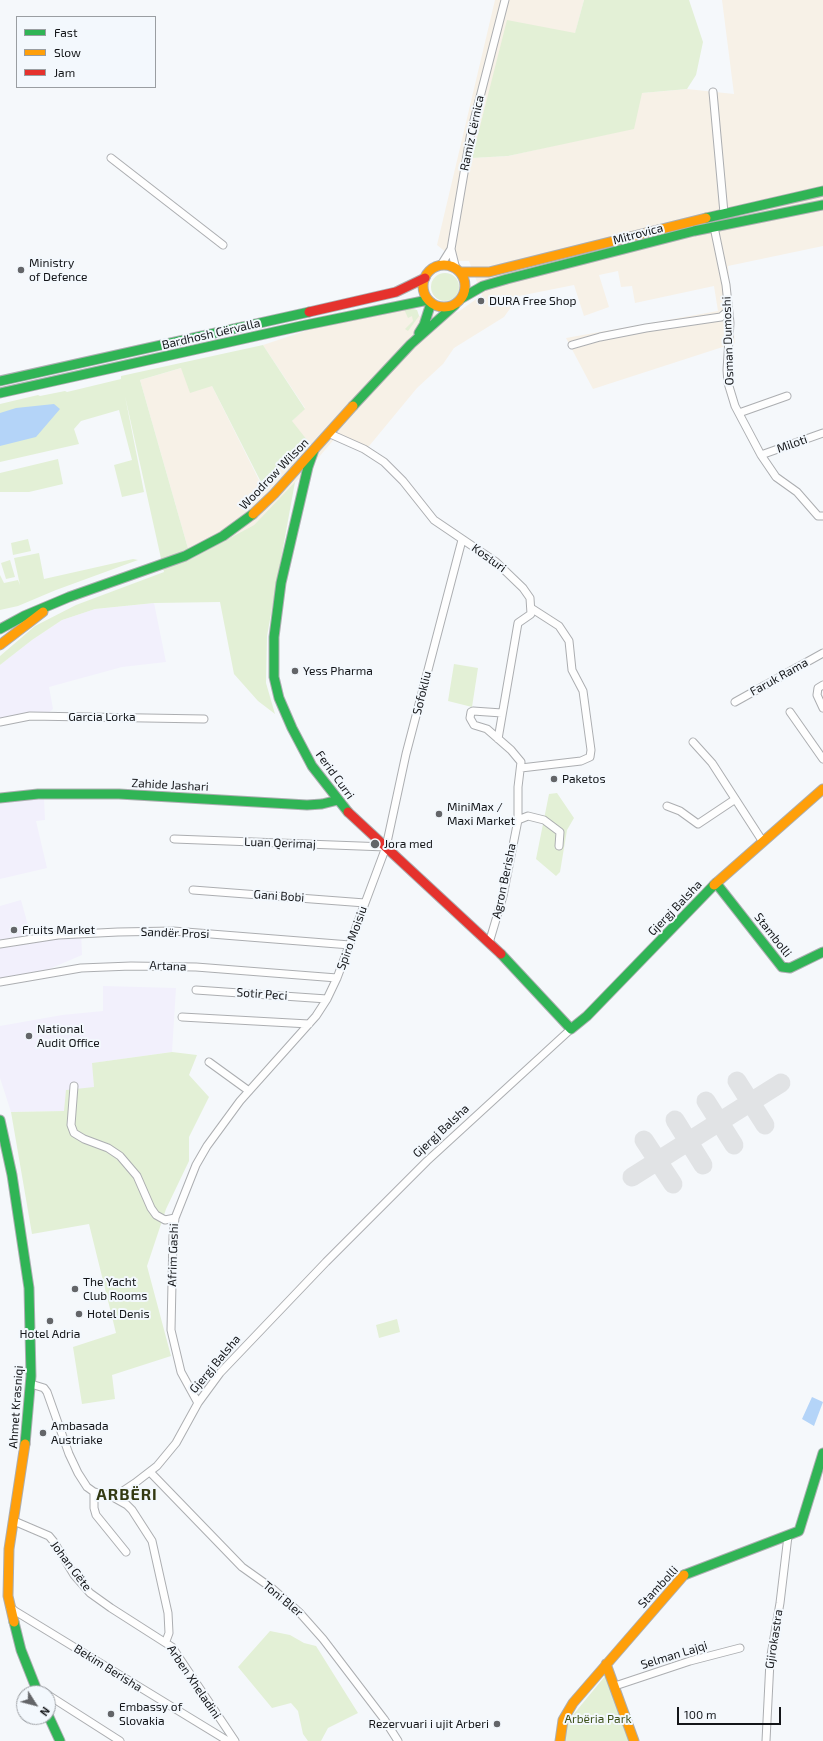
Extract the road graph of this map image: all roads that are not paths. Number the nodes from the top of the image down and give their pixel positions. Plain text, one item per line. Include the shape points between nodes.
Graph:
1 (505, 0) edge
2 (713, 92) dead end
3 (111, 158) dead end
4 (823, 191) edge
5 (823, 204) edge
6 (724, 213) junction
7 (714, 227) junction
8 (223, 245) dead end
9 (451, 249) junction
10 (440, 265) junction
11 (458, 270) junction
12 (425, 278) junction
13 (462, 298) junction
14 (429, 302) junction
15 (455, 305) junction
16 (728, 311) junction
17 (411, 344) junction
18 (572, 345) dead end
19 (0, 381) edge
20 (0, 394) edge
21 (787, 396) dead end
22 (739, 413) junction
23 (328, 433) junction
24 (823, 433) edge
25 (314, 450) junction
26 (761, 455) junction
27 (823, 516) edge
28 (462, 540) junction
29 (56, 603) junction
30 (531, 608) junction
31 (0, 629) edge
32 (0, 645) edge
33 (823, 653) edge
34 (823, 685) edge
35 (735, 702) dead end
36 (823, 708) edge
37 (790, 712) dead end
38 (502, 713) junction
39 (204, 719) dead end
40 (0, 722) edge
41 (498, 739) junction
42 (693, 742) dead end
43 (823, 759) edge
44 (521, 768) junction
45 (823, 789) edge
46 (0, 798) edge
47 (338, 800) junction
48 (734, 800) junction
49 (667, 806) dead end
50 (518, 820) junction
51 (174, 839) dead end
52 (763, 842) junction
53 (559, 846) dead end
54 (386, 847) junction
55 (716, 883) junction
56 (193, 890) dead end
57 (365, 903) junction
58 (488, 943) junction
59 (0, 944) edge
60 (350, 945) junction
61 (823, 952) edge
62 (337, 978) junction
63 (0, 982) edge
64 (196, 990) dead end
65 (327, 1000) junction
66 (182, 1017) dead end
67 (309, 1024) junction
68 (571, 1029) junction
69 (209, 1062) dead end
70 (74, 1086) dead end
71 (249, 1091) junction
72 (0, 1120) edge
73 (175, 1218) junction
74 (31, 1384) junction
75 (198, 1403) junction
76 (823, 1453) edge
77 (150, 1472) junction
78 (94, 1492) junction
79 (111, 1496) junction
80 (14, 1521) junction
81 (788, 1536) junction
82 (126, 1552) dead end
83 (10, 1606) junction
84 (166, 1641) junction
85 (740, 1648) dead end
86 (606, 1664) junction
87 (35, 1685) edge
88 (615, 1686) junction
89 (56, 1700) edge
90 (53, 1725) edge
91 (60, 1741) edge
92 (120, 1741) edge
93 (228, 1741) edge
94 (235, 1741) edge
95 (398, 1741) edge
96 (560, 1741) edge
97 (634, 1741) edge
98 (766, 1741) edge

1 - 9 street, Ramiz Cërnica via 471,132
2 - 6 street
3 - 8 street
4 - 6 main road, Mitrovica
5 - 7 main road, Mitrovica
6 - 11 main road, Mitrovica via 489,272 473,273
7 - 13 main road, Mitrovica via 507,279 483,286
7 - 16 street, Osman Dumoshi via 726,285
9 - 10 street, Ramiz Cërnica
9 - 11 street
10 - 11 main road
10 - 12 main road
11 - 13 main road via 465,284
12 - 14 main road via 423,290
12 - 19 main road, Bardhosh Gërvalla via 396,292 380,296
13 - 15 main road
14 - 15 main road via 442,308
14 - 17 main road via 424,324
14 - 20 main road, Bardhosh Gërvalla via 301,326
15 - 17 main road
16 - 18 street via 720,317 646,328
16 - 22 street, Osman Dumoshi via 728,383
17 - 23 main road, Woodrow Wilson
21 - 22 street
22 - 26 street, Osman Dumoshi
23 - 25 main road, Woodrow Wilson
23 - 28 street, Kosturi via 364,449 384,462 434,520
24 - 26 street, Miloti
25 - 29 main road, Woodrow Wilson via 258,510 223,536 185,556
25 - 47 main road, Ferid Curri via 281,582 273,666 276,688 292,728 312,766
26 - 27 street, Osman Dumoshi via 776,477 797,492 818,516
28 - 30 street, Kosturi via 496,562 512,576 530,598
28 - 54 street, Sofokliu via 406,754
29 - 31 main road
29 - 32 main road
30 - 38 street via 531,614 518,623
30 - 44 street via 559,626 569,641 572,670 582,691 591,750 590,757 581,761
33 - 35 street, Faruk Rama
34 - 36 street via 818,688 817,695
37 - 43 street
38 - 41 street
38 - 41 street via 473,711 470,718 474,725 482,726
39 - 40 street, Garcia Lorka via 30,716
41 - 44 street via 518,757
42 - 48 street via 712,763
44 - 50 street, Agron Berisha
45 - 52 main road, Gjergj Balsha
46 - 47 main road, Zahide Jashari via 38,794 119,794 307,805
47 - 54 main road, Ferid Curri via 353,818
48 - 49 street via 698,824 680,811
48 - 52 street
50 - 53 street via 528,816 544,820 560,832
50 - 58 street, Agron Berisha via 503,896
51 - 54 street, Luan Qerimaj
52 - 55 main road, Gjergj Balsha
54 - 57 street, Spiro Moisiu
54 - 58 main road, Ferid Curri
55 - 61 main road, Stambolli via 782,967 790,968
55 - 68 main road, Gjergj Balsha via 587,1016
56 - 57 street, Gani Bobi
57 - 60 street, Spiro Moisiu
58 - 68 main road, Ferid Curri
59 - 60 street, Sandër Prosi via 58,935 173,931
60 - 62 street, Spiro Moisiu
62 - 63 street, Artana via 196,967 131,966 81,968
62 - 65 street, Spiro Moisiu
64 - 65 street, Sotir Peci
65 - 67 street, Spiro Moisiu
66 - 67 street
67 - 71 street, Spiro Moisiu
68 - 75 street, Gjergj Balsha via 388,1199 230,1362
69 - 71 street
70 - 73 street, Afrim Gashi via 71,1125 74,1133 120,1156 137,1176 156,1215 165,1220
71 - 73 street, Spiro Moisiu via 201,1155
72 - 74 main road, Ahmet Krasniqi via 12,1175 29,1288
73 - 75 street, Afrim Gashi via 171,1330 182,1372
74 - 78 street via 44,1388 47,1392 74,1467 82,1481
74 - 80 main road, Ahmet Krasniqi via 26,1441
75 - 77 street, Gjergj Balsha via 176,1443
76 - 81 main road, Stambolli via 800,1528 797,1533
77 - 79 street, Gjergj Balsha via 120,1493
77 - 95 street, Toni Bler via 242,1567 288,1601 303,1616 378,1711
78 - 79 street
78 - 82 street via 96,1515
79 - 84 street, Arben Xheladini via 132,1510 152,1541 168,1613 169,1633
80 - 83 main road, Ahmet Krasniqi via 8,1565
80 - 84 street, Johan Gëte via 48,1536 74,1575 90,1593 110,1608
81 - 86 main road, Stambolli via 685,1574
81 - 98 street, Gjirokastra via 770,1661
83 - 87 main road, Ahmet Krasniqi via 21,1650
83 - 93 street, Bekim Berisha
84 - 94 street, Arben Xheladini via 178,1654
85 - 88 street, Selman Lajqi via 690,1661
86 - 88 main road
86 - 96 main road, Stambolli via 566,1712 560,1729
88 - 97 main road
89 - 92 street
90 - 91 main road

